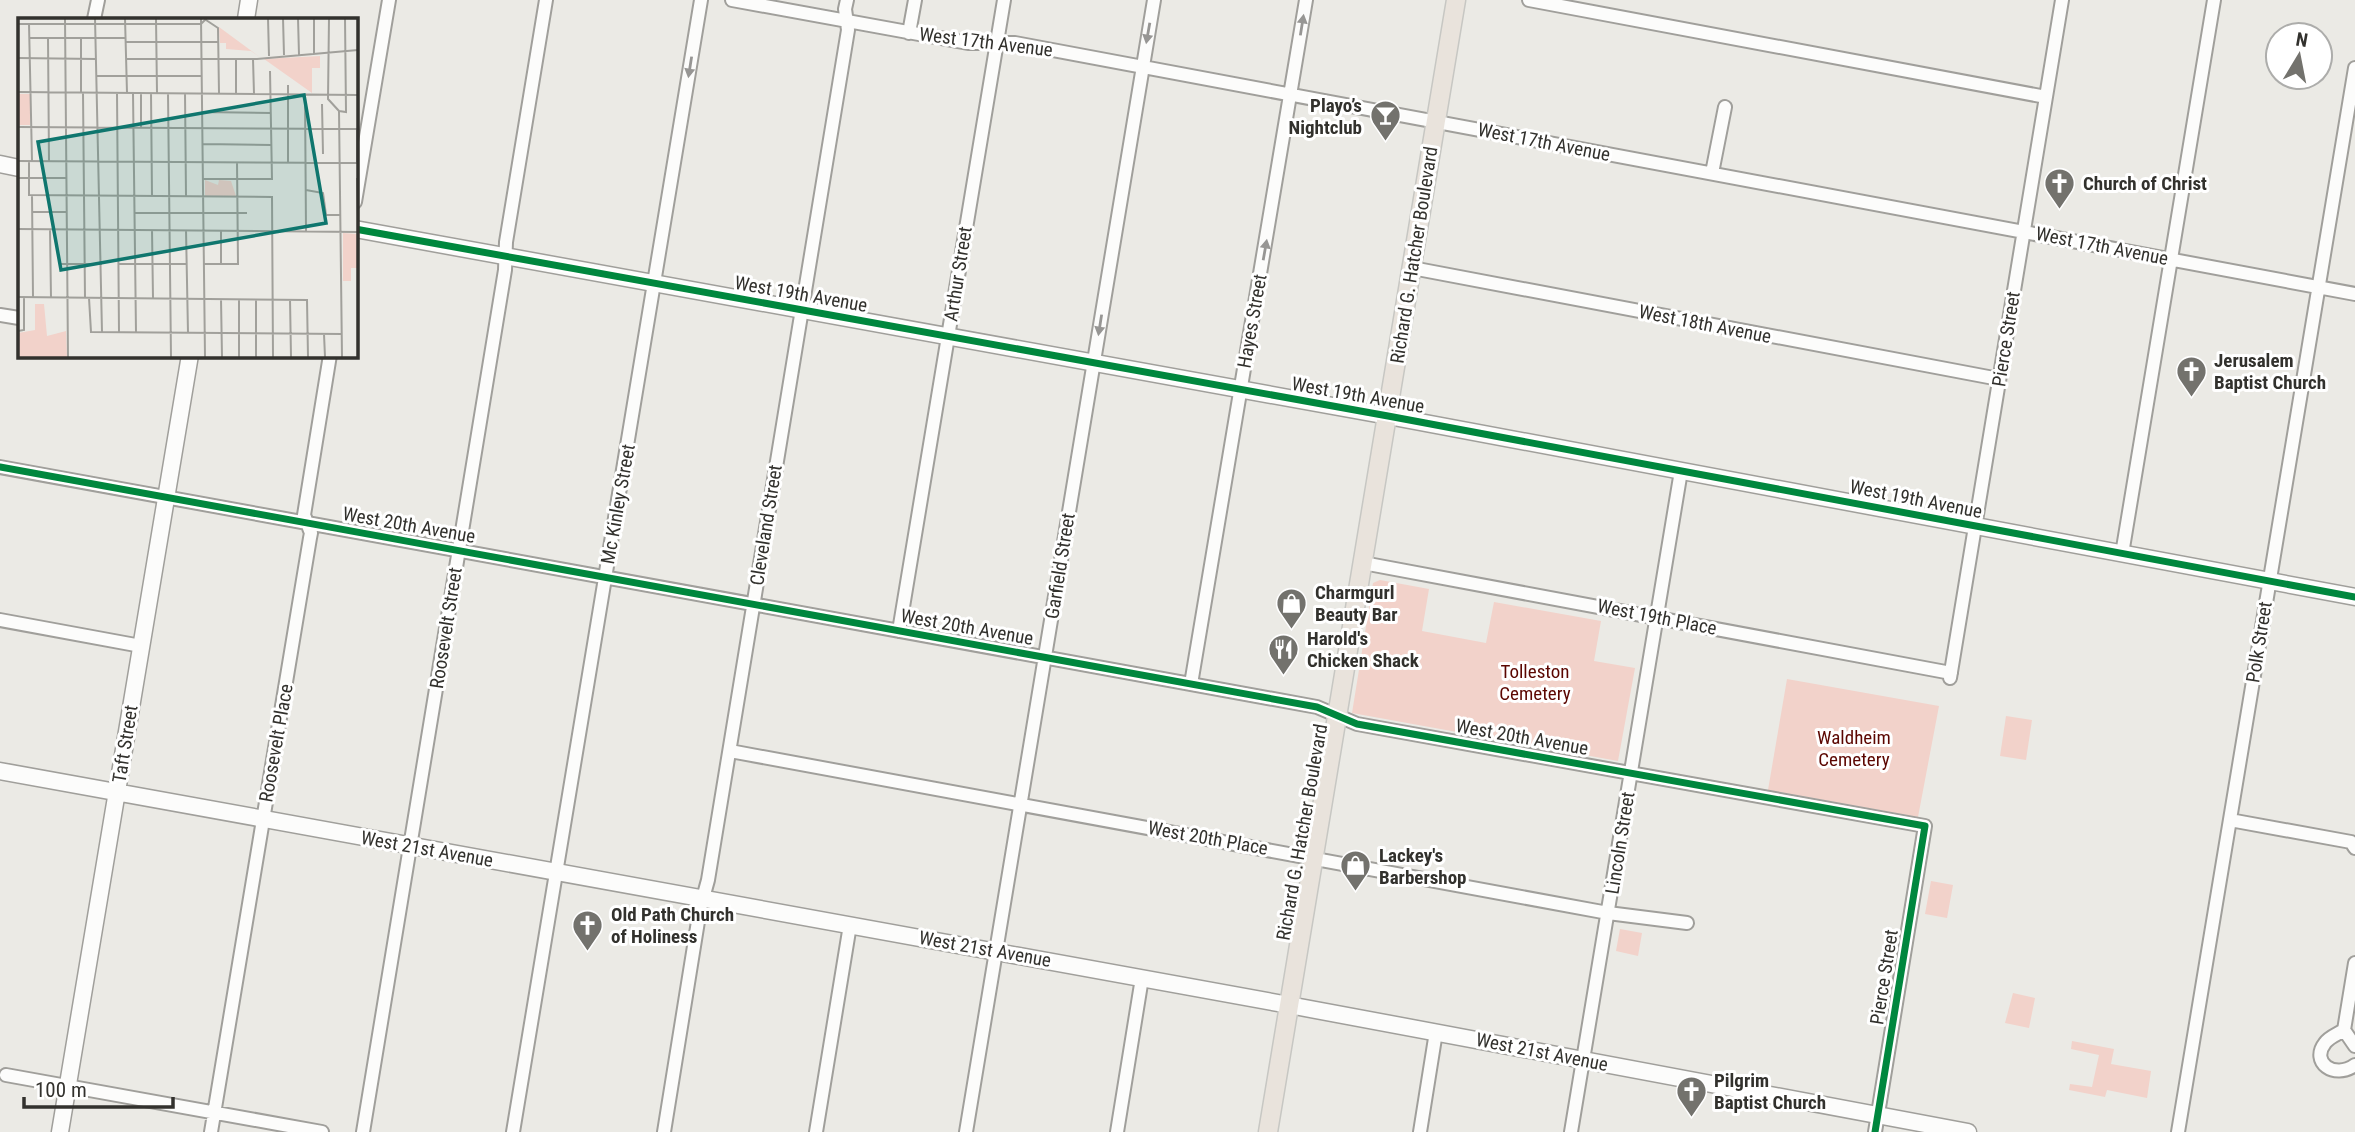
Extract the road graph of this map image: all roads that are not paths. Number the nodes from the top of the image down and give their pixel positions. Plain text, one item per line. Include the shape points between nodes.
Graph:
1 (97, 0) edge
2 (249, 0) edge
3 (388, 0) edge
4 (546, 0) edge
5 (701, 0) edge
6 (733, 0) edge
7 (847, 0) edge
8 (915, 0) edge
9 (1004, 0) edge
10 (1154, 0) edge
11 (1306, 0) edge
12 (1456, 0) edge
13 (1529, 0) edge
14 (2062, 0) edge
15 (2214, 0) edge
16 (94, 18) edge
17 (246, 18) edge
18 (847, 21) junction
19 (909, 33) junction
20 (997, 43) junction
21 (1143, 67) junction
22 (2355, 68) edge
23 (1291, 95) junction
24 (2046, 97) junction
25 (1725, 107) dead end
26 (1436, 122) junction
27 (0, 164) edge
28 (18, 168) edge
29 (1712, 173) junction
30 (357, 190) edge
31 (357, 229) edge
32 (2024, 232) junction
33 (506, 256) junction
34 (2171, 259) junction
35 (1412, 268) junction
36 (655, 283) junction
37 (2318, 287) junction
38 (2355, 294) edge
39 (801, 310) junction
40 (0, 315) edge
41 (18, 318) edge
42 (948, 336) junction
43 (190, 357) edge
44 (330, 357) edge
45 (1094, 363) junction
46 (1999, 379) junction
47 (1241, 389) junction
48 (1388, 416) junction
49 (0, 467) edge
50 (1681, 471) junction
51 (166, 497) junction
52 (307, 523) junction
53 (1975, 526) junction
54 (459, 551) junction
55 (2122, 554) junction
56 (1363, 563) junction
57 (606, 577) junction
58 (2269, 581) junction
59 (2355, 597) edge
60 (753, 604) junction
61 (1656, 617) junction
62 (0, 620) edge
63 (899, 631) junction
64 (141, 646) junction
65 (1045, 657) junction
66 (1950, 675) joint
67 (1191, 684) junction
68 (1337, 716) junction
69 (730, 751) junction
70 (0, 771) edge
71 (1631, 773) junction
72 (117, 793) junction
73 (1021, 805) junction
74 (263, 820) junction
75 (2230, 820) junction
76 (1925, 826) joint
77 (2354, 843) edge
78 (410, 846) junction
79 (1313, 857) junction
80 (556, 872) junction
81 (704, 899) junction
82 (1608, 913) junction
83 (1686, 923) dead end
84 (850, 925) junction
85 (996, 951) junction
86 (2355, 963) edge
87 (1142, 978) junction
88 (1289, 1005) junction
89 (2344, 1030) junction
90 (1436, 1032) junction
91 (2355, 1046) edge
92 (1584, 1060) junction
93 (2355, 1065) edge
94 (6, 1076) dead end
95 (68, 1086) junction
96 (214, 1113) junction
97 (1877, 1115) junction
98 (60, 1132) edge
99 (211, 1132) edge
100 (322, 1132) edge
101 (363, 1132) edge
102 (513, 1132) edge
103 (664, 1132) edge
104 (816, 1132) edge
105 (966, 1132) edge
106 (1116, 1132) edge
107 (1268, 1132) edge
108 (1420, 1132) edge
109 (1571, 1132) edge
110 (1874, 1132) edge
111 (1968, 1132) edge
112 (2178, 1132) edge

1 - 16 street
2 - 17 street
3 - 30 street
4 - 33 street, Roosevelt Street
5 -> 36 street, Mc Kinley Street
6 - 18 street, West 17th Avenue
7 - 18 street, Cleveland Street
8 - 19 street
9 - 20 street, Arthur Street
10 -> 21 street, Garfield Street
23 -> 11 street, Hayes Street
12 - 26 main road, Richard G. Hatcher Boulevard
13 - 24 street
14 - 24 street, Pierce Street
15 - 34 street
18 - 19 street, West 17th Avenue
18 - 39 street, Cleveland Street
19 - 20 street, West 17th Avenue
20 - 21 street, West 17th Avenue
20 - 42 street, Arthur Street
21 - 23 street, West 17th Avenue
21 -> 45 street, Garfield Street
22 - 37 street, Polk Street
23 - 26 street, West 17th Avenue
47 -> 23 street, Hayes Street
24 - 32 street, Pierce Street
25 - 29 street
26 - 29 street, West 17th Avenue
26 - 35 main road, Richard G. Hatcher Boulevard
27 - 28 street
29 - 32 street, West 17th Avenue
31 - 33 street, West 19th Avenue
32 - 34 street, West 17th Avenue
32 - 46 street, Pierce Street
33 - 36 street, West 19th Avenue
33 - 54 street, Roosevelt Street
34 - 37 street, West 17th Avenue
34 - 55 street
35 - 46 street, West 18th Avenue
35 - 48 main road, Richard G. Hatcher Boulevard
36 - 39 street, West 19th Avenue
36 - 57 street, Mc Kinley Street
37 - 38 street, West 17th Avenue
37 - 58 street, Polk Street
39 - 42 street, West 19th Avenue
39 - 60 street, Cleveland Street
40 - 41 street
42 - 45 street, West 19th Avenue
42 - 63 street, Arthur Street
43 - 51 street, Taft Street
44 - 52 street, Roosevelt Place via 304,515
45 - 47 street, West 19th Avenue
45 - 65 street, Garfield Street
46 - 53 street, Pierce Street
47 - 48 street, West 19th Avenue
47 - 67 street, Hayes Street
48 - 50 street, West 19th Avenue
48 - 56 main road, Richard G. Hatcher Boulevard
49 - 51 street, West 20th Avenue
50 - 53 street, West 19th Avenue
50 - 61 street, Lincoln Street
51 - 52 street, West 20th Avenue
51 - 64 street, Taft Street
52 - 54 street, West 20th Avenue
52 - 74 street, Roosevelt Place via 311,533
53 - 55 street, West 19th Avenue
53 - 66 street, Pierce Street
54 - 57 street, West 20th Avenue
54 - 78 street, Roosevelt Street
55 - 58 street, West 19th Avenue
56 - 61 street, West 19th Place
56 - 68 main road, Richard G. Hatcher Boulevard
57 - 60 street, West 20th Avenue
57 - 80 street, Mc Kinley Street
58 - 59 street, West 19th Avenue
58 - 75 street, Polk Street
60 - 63 street, West 20th Avenue
60 - 69 street, Cleveland Street
61 - 66 street, West 19th Place
61 - 71 street, Lincoln Street
62 - 64 street
63 - 65 street, West 20th Avenue
64 - 72 street, Taft Street
65 - 67 street, West 20th Avenue
65 - 73 street, Garfield Street
67 - 68 street, West 20th Avenue via 1317,707
68 - 71 street, West 20th Avenue via 1357,724
68 - 79 main road, Richard G. Hatcher Boulevard
69 - 73 street, West 20th Place
69 - 81 street, Cleveland Street
70 - 72 street, West 21st Avenue
71 - 76 street, West 20th Avenue
71 - 82 street, Lincoln Street
72 - 74 street, West 21st Avenue
72 - 95 street, Taft Street
73 - 79 street, West 20th Place
73 - 85 street, Garfield Street
74 - 78 street, West 21st Avenue
74 - 96 street, Roosevelt Place
75 - 77 street
75 - 112 street, Polk Street
76 - 97 street, Pierce Street
78 - 80 street, West 21st Avenue
78 - 101 street, Roosevelt Street
79 - 82 street, West 20th Place
79 - 88 main road, Richard G. Hatcher Boulevard
80 - 81 street, West 21st Avenue
80 - 102 street, Mc Kinley Street
81 - 84 street, West 21st Avenue
81 - 103 street, Cleveland Street
82 - 83 street, West 20th Place
82 - 92 street, Lincoln Street
84 - 85 street, West 21st Avenue
84 - 104 street
85 - 87 street, West 21st Avenue
85 - 105 street, Garfield Street
86 - 89 street
87 - 88 street, West 21st Avenue
87 - 106 street
88 - 90 street, West 21st Avenue
88 - 107 main road, Richard G. Hatcher Boulevard
89 - 91 street
89 - 93 street via 2324,1043 2322,1060 2336,1072
90 - 92 street, West 21st Avenue
90 - 108 street
92 - 97 street, West 21st Avenue
92 - 109 street, Lincoln Street
94 - 95 street
95 - 96 street
95 - 98 street, Taft Street
96 - 99 street, Roosevelt Place
96 - 100 street
97 - 110 street, Pierce Street
97 - 111 street, West 21st Avenue

